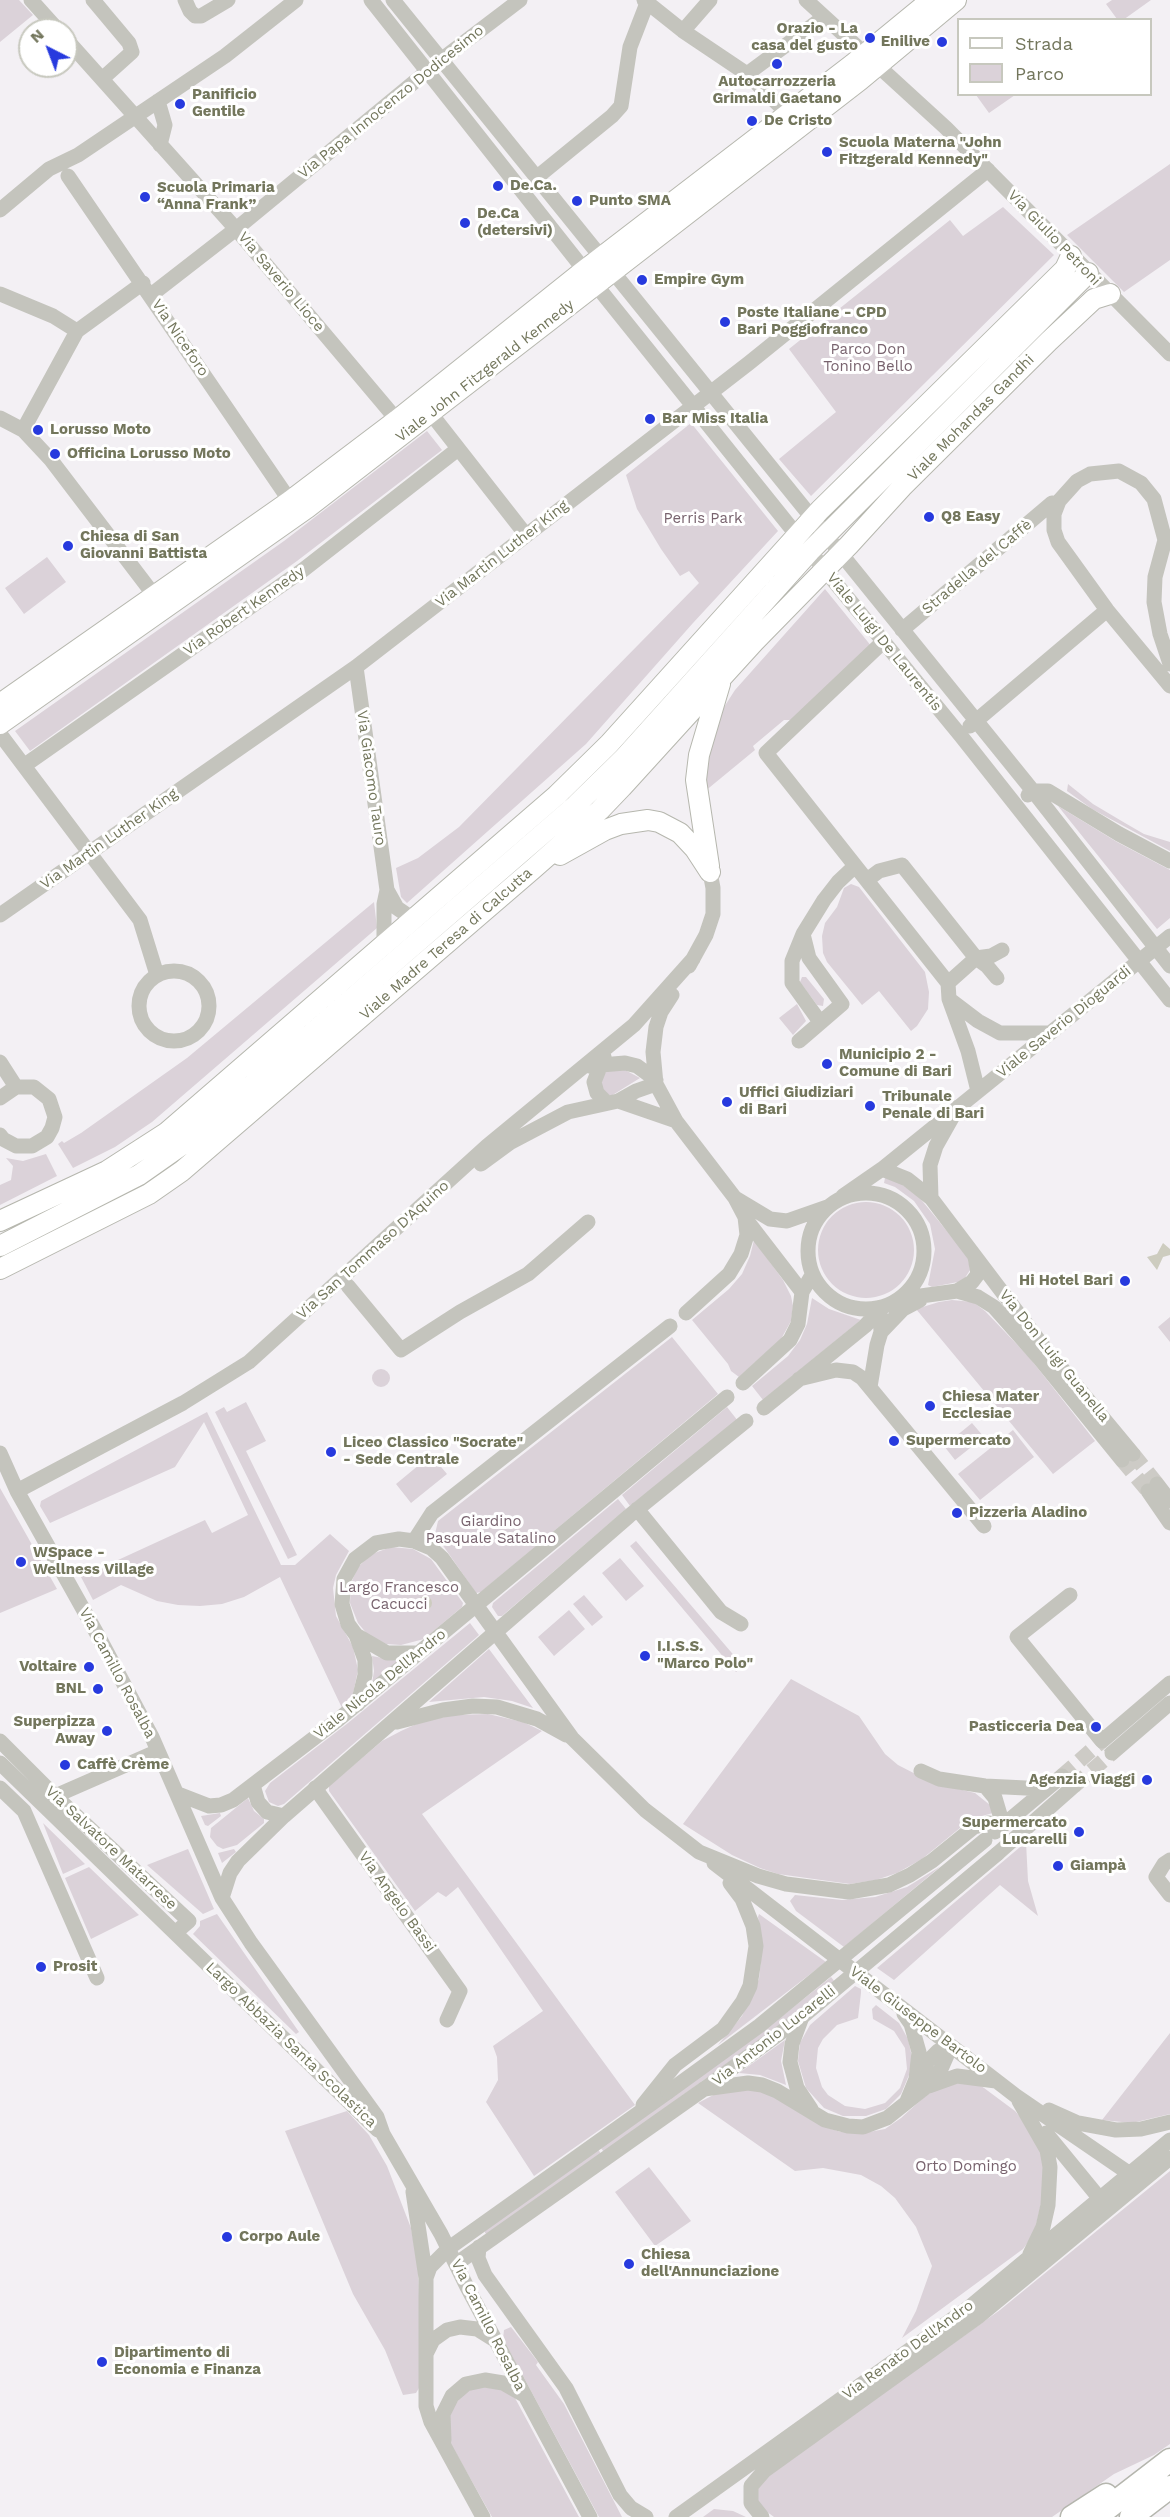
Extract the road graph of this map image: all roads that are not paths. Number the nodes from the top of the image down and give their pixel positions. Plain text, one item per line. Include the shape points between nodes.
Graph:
1 (31, 0) edge
2 (93, 0) edge
3 (185, 0) edge
4 (228, 0) edge
5 (296, 0) edge
6 (371, 0) edge
7 (393, 0) edge
8 (520, 0) edge
9 (710, 0) edge
10 (806, 0) edge
11 (931, 0) edge
12 (956, 0) edge
13 (645, 2) edge
14 (213, 5) edge
15 (825, 17) junction
16 (47, 18) edge
17 (683, 31) junction
18 (78, 52) edge
19 (441, 60) junction
20 (872, 60) junction
21 (428, 71) junction
22 (747, 74) junction
23 (102, 79) junction
24 (158, 101) junction
25 (788, 114) junction
26 (135, 116) junction
27 (160, 145) junction
28 (988, 170) junction
29 (68, 176) dead end
30 (536, 178) junction
31 (0, 210) edge
32 (236, 229) junction
33 (1071, 256) junction
34 (599, 271) junction
35 (1088, 273) junction
36 (147, 289) junction
37 (0, 294) edge
38 (1110, 294) junction
39 (77, 332) junction
40 (1049, 341) junction
41 (1020, 342) junction
42 (1170, 354) edge
43 (710, 392) junction
44 (693, 405) junction
45 (426, 407) junction
46 (0, 418) edge
47 (397, 420) junction
48 (23, 430) junction
49 (898, 436) junction
50 (458, 449) junction
51 (903, 458) junction
52 (290, 501) junction
53 (1052, 502) dead end
54 (812, 519) junction
55 (526, 536) junction
56 (825, 536) junction
57 (804, 543) junction
58 (840, 553) junction
59 (824, 569) junction
60 (160, 603) junction
61 (1107, 610) junction
62 (747, 621) junction
63 (1163, 624) edge
64 (902, 630) junction
65 (884, 641) junction
66 (754, 642) junction
67 (1167, 666) edge
68 (356, 667) junction
69 (722, 677) junction
70 (1170, 686) edge
71 (0, 704) edge
72 (974, 720) junction
73 (0, 724) edge
74 (0, 734) edge
75 (961, 736) junction
76 (24, 765) junction
77 (1033, 791) junction
78 (1016, 805) junction
79 (90, 852) junction
80 (1170, 861) edge
81 (855, 866) junction
82 (533, 869) junction
83 (710, 872) junction
84 (867, 880) junction
85 (387, 890) junction
86 (0, 915) edge
87 (413, 919) junction
88 (803, 934) junction
89 (1170, 936) edge
90 (384, 945) junction
91 (1156, 948) junction
92 (1002, 950) dead end
93 (976, 958) junction
94 (693, 959) junction
95 (1139, 962) junction
96 (1170, 966) edge
97 (817, 972) junction
98 (157, 975) junction
99 (791, 977) junction
100 (997, 978) dead end
101 (948, 983) junction
102 (949, 999) junction
103 (1170, 1000) edge
104 (819, 1022) junction
105 (1050, 1033) junction
106 (799, 1041) dead end
107 (0, 1062) edge
108 (594, 1064) junction
109 (567, 1082) junction
110 (656, 1082) junction
111 (16, 1087) junction
112 (978, 1091) junction
113 (0, 1098) edge
114 (613, 1102) junction
115 (958, 1107) junction
116 (568, 1112) junction
117 (676, 1121) junction
118 (0, 1135) edge
119 (882, 1169) junction
120 (843, 1196) junction
121 (735, 1198) junction
122 (931, 1198) junction
123 (35, 1204) junction
124 (827, 1207) junction
125 (745, 1217) junction
126 (770, 1219) junction
127 (0, 1221) edge
128 (588, 1222) dead end
129 (755, 1230) junction
130 (25, 1233) junction
131 (0, 1246) edge
132 (975, 1257) junction
133 (0, 1269) edge
134 (812, 1275) junction
135 (348, 1286) junction
136 (957, 1291) junction
137 (802, 1292) junction
138 (939, 1293) junction
139 (899, 1299) junction
140 (880, 1310) junction
141 (686, 1313) dead end
142 (670, 1326) dead end
143 (881, 1332) junction
144 (799, 1379) junction
145 (743, 1383) dead end
146 (870, 1387) junction
147 (727, 1396) dead end
148 (764, 1408) dead end
149 (746, 1421) dead end
150 (0, 1453) edge
151 (49, 1480) junction
152 (20, 1496) junction
153 (1170, 1500) edge
154 (637, 1509) junction
155 (1170, 1523) edge
156 (984, 1526) dead end
157 (414, 1541) junction
158 (1070, 1595) dead end
159 (476, 1606) junction
160 (741, 1624) dead end
161 (495, 1633) junction
162 (356, 1635) junction
163 (419, 1653) junction
164 (1170, 1683) edge
165 (1170, 1703) edge
166 (357, 1704) junction
167 (388, 1725) junction
168 (572, 1738) junction
169 (0, 1741) edge
170 (1107, 1747) junction
171 (158, 1751) junction
172 (0, 1763) edge
173 (921, 1771) dead end
174 (1062, 1776) tunnel mouth
175 (253, 1785) junction
176 (985, 1786) junction
177 (1074, 1786) tunnel mouth
178 (0, 1788) edge
179 (315, 1788) junction
180 (1046, 1789) junction
181 (178, 1794) junction
182 (55, 1796) junction
183 (36, 1799) junction
184 (24, 1811) junction
185 (284, 1816) junction
186 (1003, 1825) junction
187 (699, 1852) junction
188 (1170, 1860) edge
189 (718, 1866) junction
190 (1170, 1894) edge
191 (222, 1898) junction
192 (175, 1933) junction
193 (97, 1978) dead end
194 (897, 2004) junction
195 (802, 2017) junction
196 (447, 2020) dead end
197 (323, 2043) junction
198 (951, 2046) junction
199 (303, 2056) junction
200 (997, 2081) junction
201 (921, 2083) junction
202 (704, 2090) junction
203 (1016, 2096) junction
204 (812, 2112) junction
205 (638, 2113) junction
206 (1170, 2122) edge
207 (383, 2134) junction
208 (1170, 2140) edge
209 (1170, 2158) edge
210 (1135, 2179) junction
211 (412, 2183) junction
212 (1105, 2204) junction
213 (476, 2228) junction
214 (483, 2245) junction
215 (449, 2248) junction
216 (1027, 2260) junction
217 (456, 2264) junction
218 (426, 2278) junction
219 (497, 2292) junction
220 (496, 2341) junction
221 (426, 2354) junction
222 (524, 2395) junction
223 (445, 2449) junction
224 (1170, 2460) edge
225 (1151, 2475) junction
226 (1170, 2487) edge
227 (674, 2516) edge
228 (483, 2517) edge
229 (590, 2517) edge
230 (646, 2517) edge
231 (762, 2517) edge
232 (1072, 2517) edge
233 (1096, 2517) edge
234 (1131, 2517) edge

1 - 16 street
2 - 23 street via 132,52
3 - 14 street via 195,16 201,16
4 - 14 street
5 - 24 street via 225,56
6 - 21 street
7 - 19 street
8 - 19 street, Via Papa Innocenzo Dodicesimo
9 - 17 street
10 - 15 street, Via Giulio Petroni
11 - 20 main road, Viale John Fitzgerald Kennedy
12 - 20 main road, Viale John Fitzgerald Kennedy
13 - 17 street
13 - 30 street via 630,47 621,106
15 - 20 street, Via Giulio Petroni
15 - 22 street
17 - 22 street
18 - 23 street, Via Saverio Lioce
19 - 21 street, Via Papa Innocenzo Dodicesimo
19 - 30 street
20 - 25 main road, Viale John Fitzgerald Kennedy
20 - 28 street, Via Giulio Petroni
20 - 34 main road, Viale John Fitzgerald Kennedy
21 - 32 street, Via Papa Innocenzo Dodicesimo
21 - 34 street
22 - 25 street
23 - 26 street, Via Saverio Lioce
24 - 26 street
24 - 27 street via 165,125
25 - 34 main road, Viale John Fitzgerald Kennedy
26 - 27 street, Via Saverio Lioce
26 - 31 street via 78,155 49,169
27 - 32 street, Via Saverio Lioce
28 - 33 street, Via Giulio Petroni
28 - 43 street, Via Martin Luther King
29 - 36 street, Via Niceforo
30 - 34 street
32 - 36 street, Via Papa Innocenzo Dodicesimo
32 - 47 street, Via Saverio Lioce
33 - 35 street, Via Giulio Petroni
33 - 49 main road via 1065,269
34 - 43 street, Viale Luigi De Laurentis
34 - 44 street, Viale Luigi De Laurentis
34 - 45 main road, Viale John Fitzgerald Kennedy
35 - 38 street, Via Giulio Petroni
35 - 41 main road, Viale Mohandas Gandhi
36 - 39 street, Via Papa Innocenzo Dodicesimo
36 - 52 street, Via Niceforo
37 - 39 street via 53,316
38 - 40 main road, Viale Mohandas Gandhi via 1094,298
38 - 42 street, Via Giulio Petroni
39 - 48 street
40 - 41 main road
40 - 58 main road, Viale Mohandas Gandhi
41 - 51 main road, Viale Mohandas Gandhi
43 - 44 street, Via Martin Luther King
43 - 54 street, Viale Luigi De Laurentis
44 - 55 street, Via Martin Luther King
44 - 57 street, Viale Luigi De Laurentis
45 - 47 main road, Viale John Fitzgerald Kennedy
45 - 50 street
45 - 60 main road, Viale John Fitzgerald Kennedy via 300,514
46 - 48 street
47 - 52 main road, Viale John Fitzgerald Kennedy
48 - 60 street via 51,460
49 - 51 main road
49 - 54 main road
50 - 55 street
50 - 76 street, Via Robert Kennedy via 303,570
51 - 56 main road, Viale Mohandas Gandhi
52 - 60 main road, Viale John Fitzgerald Kennedy
53 - 64 street, Stradella del Caffè
54 - 56 street, Viale Luigi De Laurentis
54 - 57 main road, Viale Madre Teresa di Calcutta
55 - 68 street, Via Martin Luther King
56 - 57 main road, Viale Madre Teresa di Calcutta
56 - 58 street, Viale Luigi De Laurentis
57 - 59 street, Viale Luigi De Laurentis
57 - 62 main road, Viale Madre Teresa di Calcutta
57 - 87 main road, Viale Madre Teresa di Calcutta via 581,773
58 - 59 main road, Viale Madre Teresa di Calcutta
58 - 64 street, Viale Luigi De Laurentis
59 - 65 street, Viale Luigi De Laurentis
59 - 66 main road, Viale Madre Teresa di Calcutta
60 - 71 main road, Viale John Fitzgerald Kennedy
60 - 73 main road, Viale John Fitzgerald Kennedy
61 - 63 street, Stradella del Caffè via 1063,553 1054,530 1054,514 1066,490 1077,481 1090,474 1119,471 1132,476 1151,494 1161,519 1165,540 1154,590
61 - 67 street, Stradella del Caffè
61 - 72 street
62 - 66 main road
62 - 130 main road, Viale Madre Teresa di Calcutta via 624,758 576,805 186,1142 139,1175
63 - 67 street, Stradella del Caffè
64 - 72 street, Viale Luigi De Laurentis
65 - 75 street, Viale Luigi De Laurentis
65 - 81 street via 766,753
66 - 69 main road, Viale Madre Teresa di Calcutta
67 - 70 street, Stradella del Caffè
68 - 79 street, Via Martin Luther King
68 - 85 street, Via Giacomo Tauro
69 - 82 main road, Viale Madre Teresa di Calcutta via 600,810
69 - 83 main road via 699,755 696,780
72 - 75 street
72 - 77 street, Viale Luigi De Laurentis
74 - 76 street
75 - 78 street, Viale Luigi De Laurentis
76 - 79 street
77 - 78 street
77 - 80 street via 1048,790
77 - 91 street, Viale Luigi De Laurentis
78 - 95 street, Viale Luigi De Laurentis
79 - 86 street, Via Martin Luther King
79 - 98 street via 140,920
81 - 84 street
81 - 88 street via 824,900
82 - 83 main road via 605,830 648,820 680,833
82 - 133 main road, Viale Madre Teresa di Calcutta via 182,1172 148,1194
83 - 94 street via 713,914
84 - 93 street via 902,865
84 - 101 street
85 - 87 street, Via Giacomo Tauro via 396,908
85 - 90 street, Via Giacomo Tauro
87 - 90 main road, Viale Madre Teresa di Calcutta
88 - 97 street
88 - 99 street via 792,961
89 - 91 street, Viale Saverio Dioguardi
90 - 123 main road, Viale Madre Teresa di Calcutta via 166,1133 107,1171
91 - 95 street, Viale Saverio Dioguardi
91 - 96 street, Viale Luigi De Laurentis
92 - 93 street
93 - 100 street
93 - 101 street
94 - 108 street, Via San Tommaso D'Aquino
94 - 110 street via 656,1027
95 - 103 street, Viale Luigi De Laurentis
95 - 105 street, Viale Saverio Dioguardi
97 - 99 street via 807,968
97 - 104 street via 842,1004
98 - 98 street via 140,997 140,1017 162,1039 182,1040 193,1035 208,1012 203,987 189,974
99 - 104 street
101 - 102 street
102 - 105 street via 978,1022 1000,1033
102 - 112 street
104 - 106 street
105 - 112 street, Viale Saverio Dioguardi
107 - 111 street
108 - 109 street, Via San Tommaso D'Aquino
108 - 110 street via 637,1066
108 - 114 street via 597,1093
109 - 116 street via 579,1082 588,1091 586,1102
109 - 151 street, Via San Tommaso D'Aquino via 487,1146 249,1362
110 - 114 street, Via San Tommaso D'Aquino
110 - 117 street
111 - 113 street
111 - 118 street via 34,1087 46,1096 54,1108 52,1128 42,1141 24,1147 10,1144
112 - 115 street, Viale Saverio Dioguardi
114 - 116 street, Via San Tommaso D'Aquino
114 - 117 street
115 - 119 street, Viale Saverio Dioguardi
115 - 122 street via 930,1165
116 - 135 street, Via San Tommaso D'Aquino via 537,1126 488,1158
117 - 121 street
119 - 120 street, Viale Saverio Dioguardi
119 - 122 street, Via Don Luigi Guanella via 907,1179
120 - 124 street
120 - 139 street via 884,1196 900,1204 915,1219 924,1247 921,1274
121 - 125 street
121 - 126 street
122 - 132 street, Via Don Luigi Guanella
123 - 127 main road, Viale Madre Teresa di Calcutta
123 - 130 main road
124 - 126 street via 787,1221
124 - 134 street via 808,1243
125 - 129 street
125 - 141 street via 747,1235 736,1264
126 - 129 street
128 - 135 street via 528,1274 400,1350
129 - 137 street
130 - 131 main road, Viale Madre Teresa di Calcutta
132 - 136 street via 978,1274
132 - 136 street, Via Don Luigi Guanella via 1128,1457 1006,1318 978,1297
134 - 137 street
134 - 140 street via 825,1293 845,1306
135 - 151 street, Via San Tommaso D'Aquino via 232,1386
136 - 138 street, Via Don Luigi Guanella
137 - 145 street via 798,1324 790,1340
138 - 139 street, Via Don Luigi Guanella
138 - 143 street via 903,1309
139 - 140 street
140 - 143 street
140 - 144 street
142 - 157 street via 432,1513
143 - 146 street
144 - 146 street via 836,1370 853,1372
144 - 148 street
146 - 156 street
147 - 159 street, Viale Nicola Dell'Andro
149 - 154 street
150 - 152 street, Via Camillo Rosalba
151 - 152 street, Via San Tommaso D'Aquino
152 - 171 street, Via Camillo Rosalba
153 - 155 street via 1152,1487
154 - 160 street via 721,1612
154 - 161 street
157 - 159 street via 437,1553
157 - 162 street via 387,1539 376,1543 348,1569 341,1590 342,1604
158 - 170 street via 1017,1637
159 - 161 street
159 - 163 street, Viale Nicola Dell'Andro
161 - 167 street
161 - 168 street
162 - 163 street via 387,1653
162 - 166 street via 365,1660
163 - 166 street, Viale Nicola Dell'Andro
164 - 170 street
165 - 170 street
166 - 175 street, Viale Nicola Dell'Andro
167 - 168 street via 443,1710 497,1707 537,1719
167 - 179 street
168 - 187 street via 638,1804
169 - 182 street, Via Salvatore Matarrese
171 - 181 street, Via Camillo Rosalba
171 - 182 street
172 - 183 street, Via Salvatore Matarrese
173 - 176 street via 939,1779
174 - 180 street, Via Antonio Lucarelli
175 - 181 street, Viale Nicola Dell'Andro via 221,1805 201,1804
175 - 185 street via 258,1802 267,1812
176 - 180 street
176 - 186 street via 995,1798
177 - 195 street, Via Antonio Lucarelli, bridge
178 - 184 street
179 - 185 street
179 - 196 street, Via Angelo Bassi via 460,1991
180 - 186 street, Via Antonio Lucarelli
181 - 191 street, Via Camillo Rosalba
182 - 183 street
182 - 192 street, Via Salvatore Matarrese via 189,1921
183 - 184 street
183 - 192 street, Via Salvatore Matarrese
184 - 193 street
185 - 191 street via 238,1861
186 - 187 street via 988,1823 974,1827 910,1875 889,1885 849,1892 786,1884
186 - 205 street, Via Antonio Lucarelli, bridge via 768,2019
187 - 189 street, Viale Giuseppe Bartolo
188 - 190 street via 1156,1877
189 - 194 street, Viale Giuseppe Bartolo
189 - 205 street via 742,1899 753,1926 756,1946 750,1986 723,2029 675,2065
191 - 197 street, Largo Abbazia Santa Scolastica
192 - 199 street, Largo Abbazia Santa Scolastica
194 - 198 street, Viale Giuseppe Bartolo
194 - 201 street via 916,2038
195 - 202 street, Via Antonio Lucarelli, bridge
195 - 204 street via 790,2062 797,2088
197 - 199 street
197 - 207 street, Largo Abbazia Santa Scolastica via 377,2117
198 - 200 street, Viale Giuseppe Bartolo
198 - 201 street via 928,2061
199 - 207 street, Largo Abbazia Santa Scolastica
200 - 201 street via 957,2076
200 - 203 street, Viale Giuseppe Bartolo
201 - 204 street via 905,2104 887,2118 863,2127 837,2124
202 - 204 street via 748,2083 762,2085
202 - 214 street, Via Antonio Lucarelli
203 - 206 street via 1098,2128 1141,2129
203 - 210 street, Viale Giuseppe Bartolo
203 - 212 street
203 - 216 street via 1047,2150 1050,2167 1043,2227
205 - 213 street, Via Antonio Lucarelli
207 - 211 street, Via Camillo Rosalba
208 - 210 street
209 - 210 street
210 - 212 street, Via Renato Dell'Andro
211 - 215 street, Via Camillo Rosalba
211 - 218 street
212 - 216 street, Via Renato Dell'Andro
212 - 231 street, Via Renato Dell'Andro via 978,2317 764,2471 751,2486 751,2503
213 - 214 street
213 - 215 street, Via Antonio Lucarelli
214 - 217 street, Via Antonio Lucarelli
214 - 219 street via 481,2268
215 - 217 street, Via Camillo Rosalba
215 - 218 street, Via Antonio Lucarelli via 430,2267
216 - 227 street, Via Renato Dell'Andro via 972,2305
217 - 220 street, Via Camillo Rosalba
218 - 221 street
219 - 220 street via 500,2312 494,2326
219 - 230 street via 566,2388 620,2495
220 - 221 street via 477,2329 460,2327 433,2340
220 - 222 street, Via Camillo Rosalba
221 - 223 street via 426,2406
222 - 223 street via 502,2383 485,2380 466,2384 452,2396 443,2414
222 - 229 street, Via Camillo Rosalba
223 - 228 street
224 - 225 highway
225 - 232 highway via 1122,2484
225 - 233 highway
226 - 234 highway

